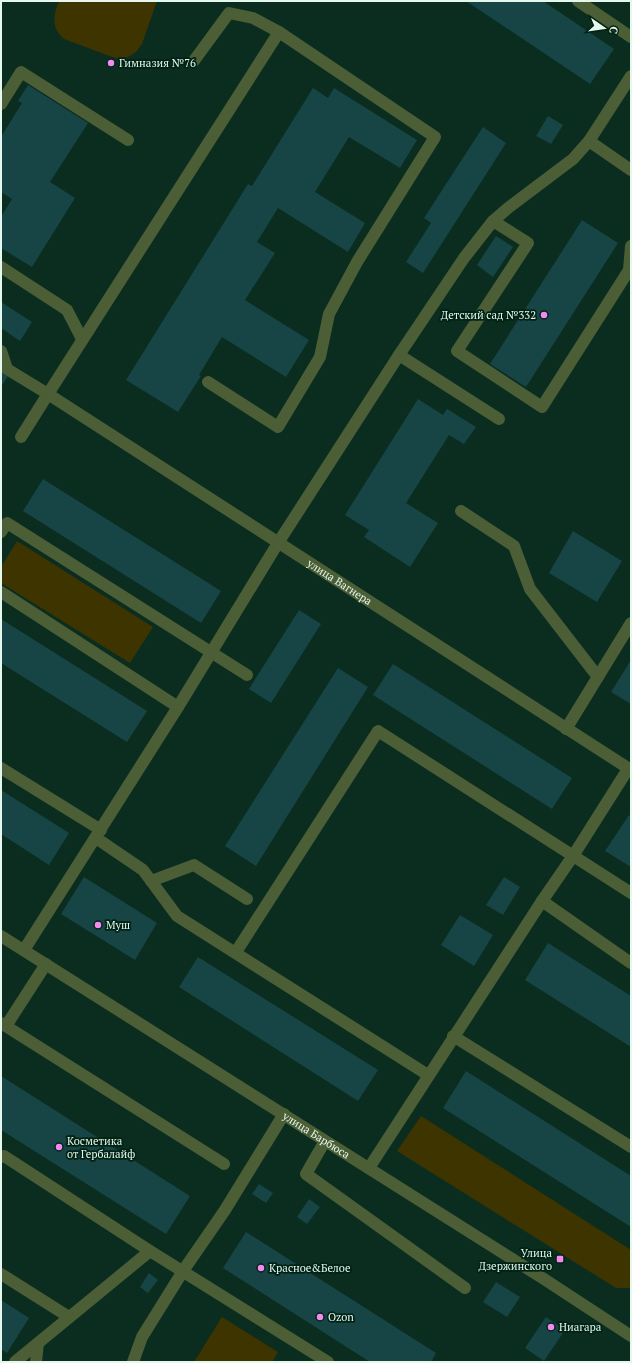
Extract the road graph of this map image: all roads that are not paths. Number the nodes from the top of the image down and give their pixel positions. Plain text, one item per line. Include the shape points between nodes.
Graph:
1 (578, 1) edge
2 (278, 32) junction
3 (631, 37) edge
4 (193, 62) dead end
5 (631, 76) edge
6 (1, 104) edge
7 (128, 140) dead end
8 (589, 141) junction
9 (631, 170) edge
10 (493, 221) junction
11 (631, 246) edge
12 (1, 267) edge
13 (82, 339) junction
14 (1, 351) edge
15 (399, 355) junction
16 (208, 382) dead end
17 (48, 394) junction
18 (498, 419) dead end
19 (21, 437) dead end
20 (461, 511) dead end
21 (1, 532) edge
22 (278, 543) junction
23 (1, 592) edge
24 (631, 623) edge
25 (212, 653) junction
26 (247, 675) dead end
27 (598, 677) junction
28 (178, 708) junction
29 (566, 729) junction
30 (1, 768) edge
31 (629, 769) edge
32 (98, 834) junction
33 (573, 856) junction
34 (151, 881) junction
35 (631, 893) edge
36 (247, 899) dead end
37 (542, 901) junction
38 (1, 936) edge
39 (24, 950) junction
40 (236, 952) junction
41 (631, 963) edge
42 (46, 964) junction
43 (4, 1024) edge
44 (453, 1036) junction
45 (428, 1075) junction
46 (284, 1114) junction
47 (326, 1141) junction
48 (631, 1147) edge
49 (1, 1157) edge
50 (224, 1164) dead end
51 (368, 1168) junction
52 (150, 1251) junction
53 (184, 1271) junction
54 (1, 1274) edge
55 (465, 1288) dead end
56 (69, 1317) junction
57 (631, 1336) edge
58 (38, 1343) junction
59 (135, 1361) edge
60 (15, 1362) edge
61 (36, 1362) edge
62 (328, 1362) edge

1 - 3 street
2 - 4 street via 253,18 229,13
2 - 13 street
2 - 16 street via 435,137 357,262 329,314 320,357 278,427
5 - 8 street
6 - 7 street via 21,72
8 - 9 street
8 - 10 street via 573,159
10 - 11 street via 528,243 457,352 542,407 629,270
10 - 15 street via 464,258
12 - 13 street via 67,310
13 - 17 street
14 - 17 street, улица Вагнера via 7,369
15 - 18 street
15 - 22 street
17 - 19 street
17 - 22 street, улица Вагнера
20 - 27 street via 514,546 530,589
21 - 25 street via 7,523
22 - 25 street
22 - 29 street, улица Вагнера
23 - 28 street
24 - 27 street
25 - 26 street
25 - 28 street
27 - 29 street
28 - 32 street
29 - 31 street, улица Вагнера
30 - 32 street
31 - 33 street
32 - 34 street via 143,870
32 - 39 street
33 - 35 street
33 - 37 street
33 - 40 street via 378,731
34 - 36 street via 194,865
34 - 40 street via 177,916
37 - 41 street
37 - 44 street
38 - 39 street, улица Барбюса
39 - 42 street, улица Барбюса
40 - 45 street
42 - 43 street
42 - 46 street, улица Барбюса
43 - 50 street
44 - 45 street
44 - 48 street
45 - 51 street
46 - 47 street, улица Барбюса
46 - 53 street via 226,1210
47 - 51 street, улица Барбюса
47 - 55 street via 306,1174
49 - 52 street via 4,1156
51 - 57 street, улица Барбюса
52 - 53 street
52 - 56 street
53 - 59 street via 142,1337
53 - 62 street
54 - 56 street
56 - 58 street
58 - 60 street
58 - 61 street

